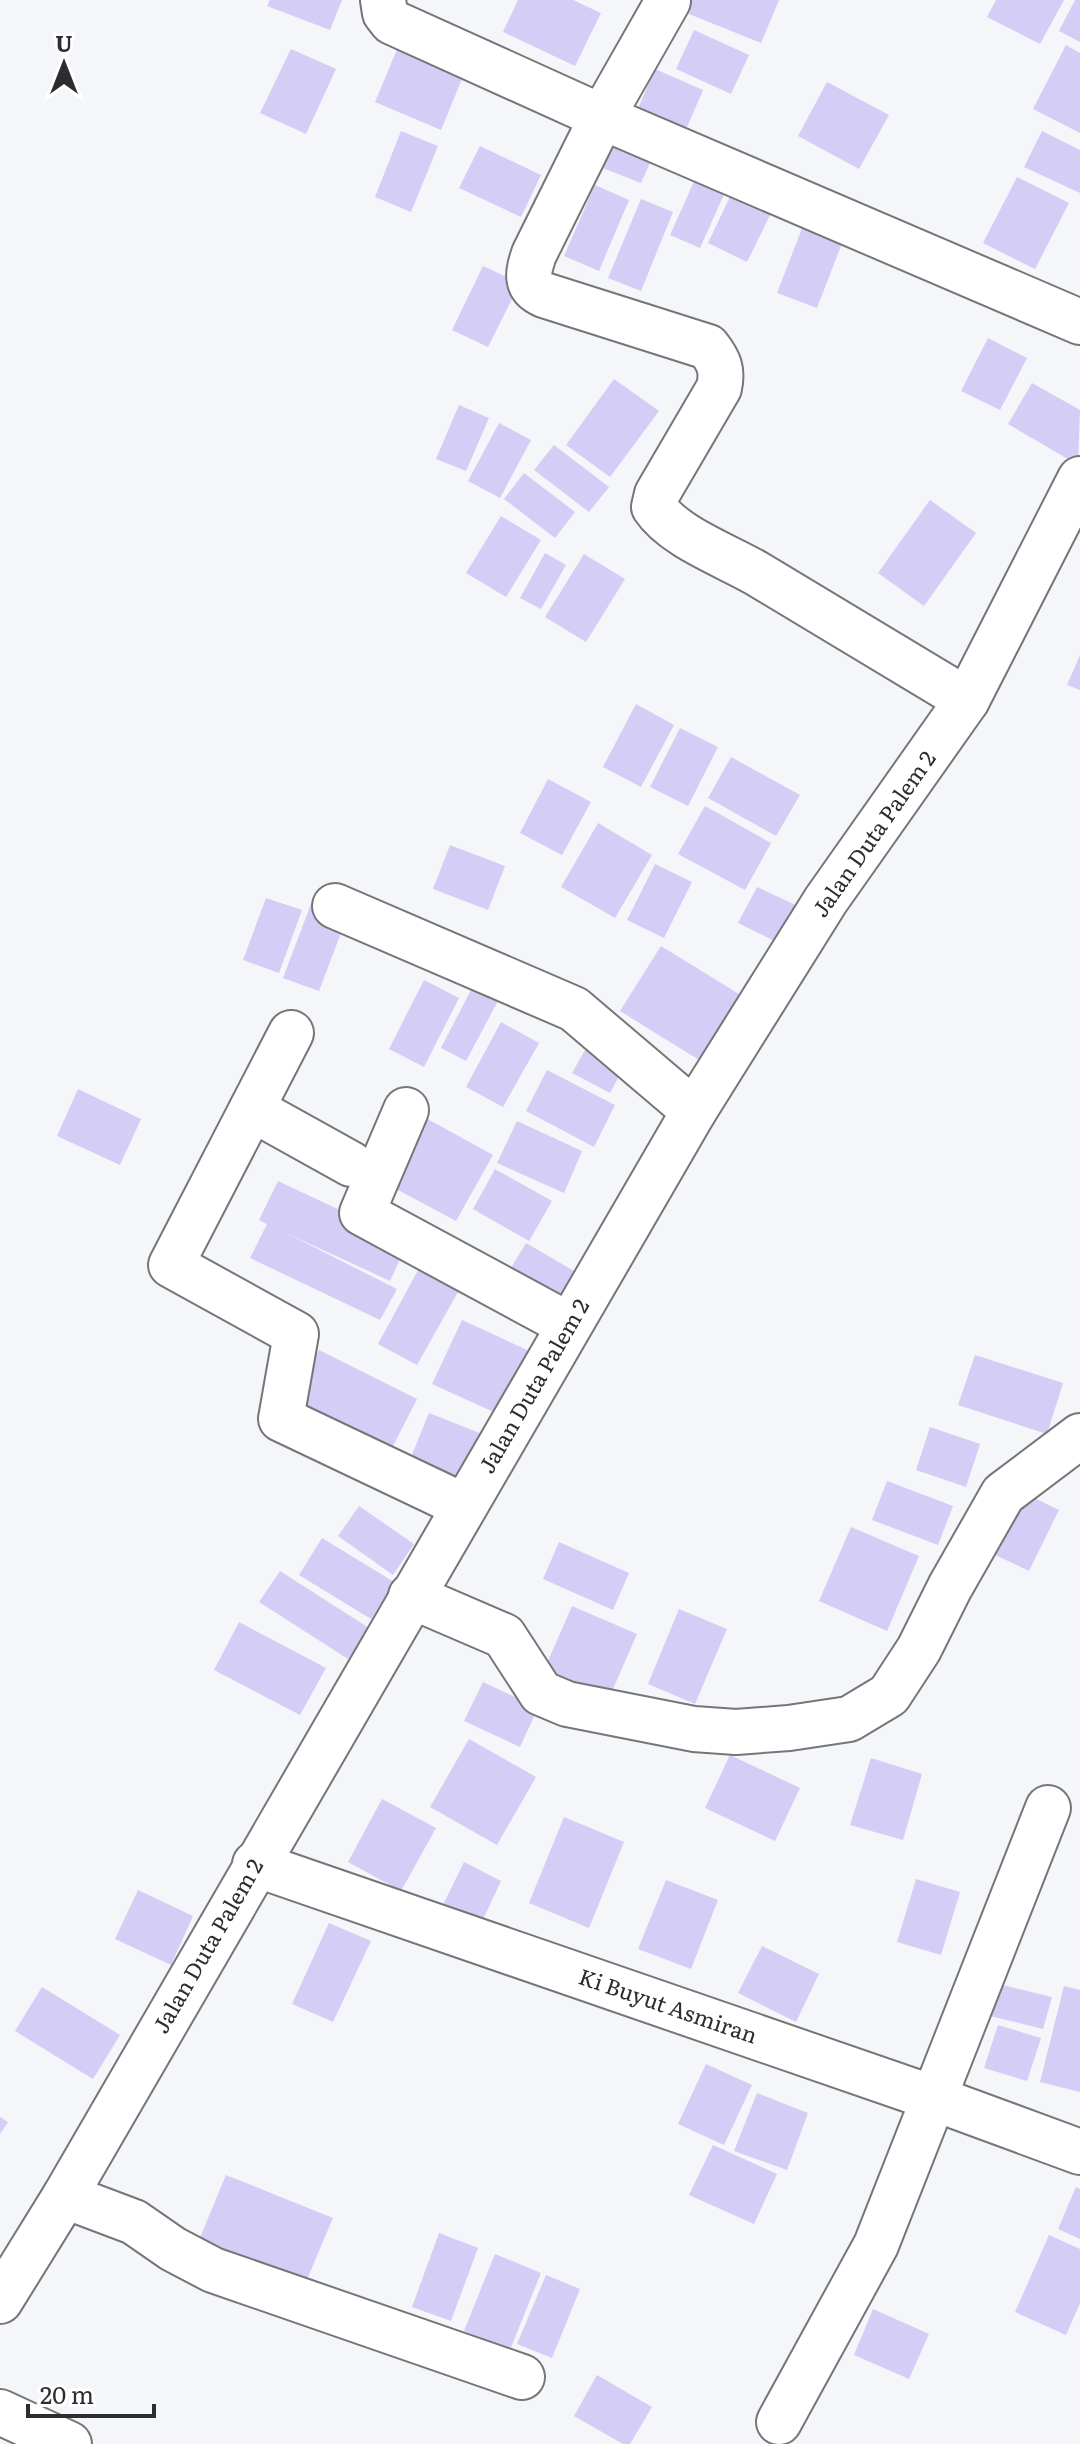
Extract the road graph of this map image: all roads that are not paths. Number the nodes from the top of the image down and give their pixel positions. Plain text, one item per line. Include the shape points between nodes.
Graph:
1 (383, 0) edge
2 (668, 1) edge
3 (602, 117) junction
4 (1080, 322) edge
5 (1078, 489) edge
6 (967, 700) junction
7 (335, 906) dead end
8 (291, 1033) dead end
9 (252, 1109) junction
10 (406, 1110) dead end
11 (694, 1111) junction
12 (351, 1164) dead end
13 (569, 1325) junction
14 (1080, 1436) edge
15 (464, 1506) junction
16 (411, 1596) junction
17 (1048, 1808) dead end
18 (255, 1864) junction
19 (936, 2099) junction
20 (1080, 2152) edge
21 (65, 2196) junction
22 (0, 2301) edge
23 (522, 2377) dead end
24 (0, 2412) edge
25 (779, 2422) dead end
26 (69, 2444) edge

1 - 3 street via 392,22
2 - 3 street
3 - 4 street
3 - 6 street via 528,276 535,291 708,347 718,361 719,388 654,507 673,527
5 - 6 street, Jalan Duta Palem 2
6 - 11 street, Jalan Duta Palem 2 via 826,900
7 - 11 street via 574,1009
8 - 9 street
9 - 12 street
9 - 15 street via 171,1265 296,1334 281,1419
10 - 13 street via 362,1213
11 - 13 street, Jalan Duta Palem 2
13 - 15 street, Jalan Duta Palem 2
14 - 16 street via 1003,1494 889,1695 849,1719 736,1732 567,1704 541,1693 504,1636
15 - 16 street, Jalan Duta Palem 2
16 - 18 street, Jalan Duta Palem 2
17 - 19 street
18 - 19 street, Ki Buyut Asmiran
18 - 21 street, Jalan Duta Palem 2
19 - 20 street, Ki Buyut Asmiran
19 - 25 street via 876,2245
21 - 22 street, Jalan Duta Palem 2
21 - 23 street via 134,2222 213,2270
24 - 26 street

